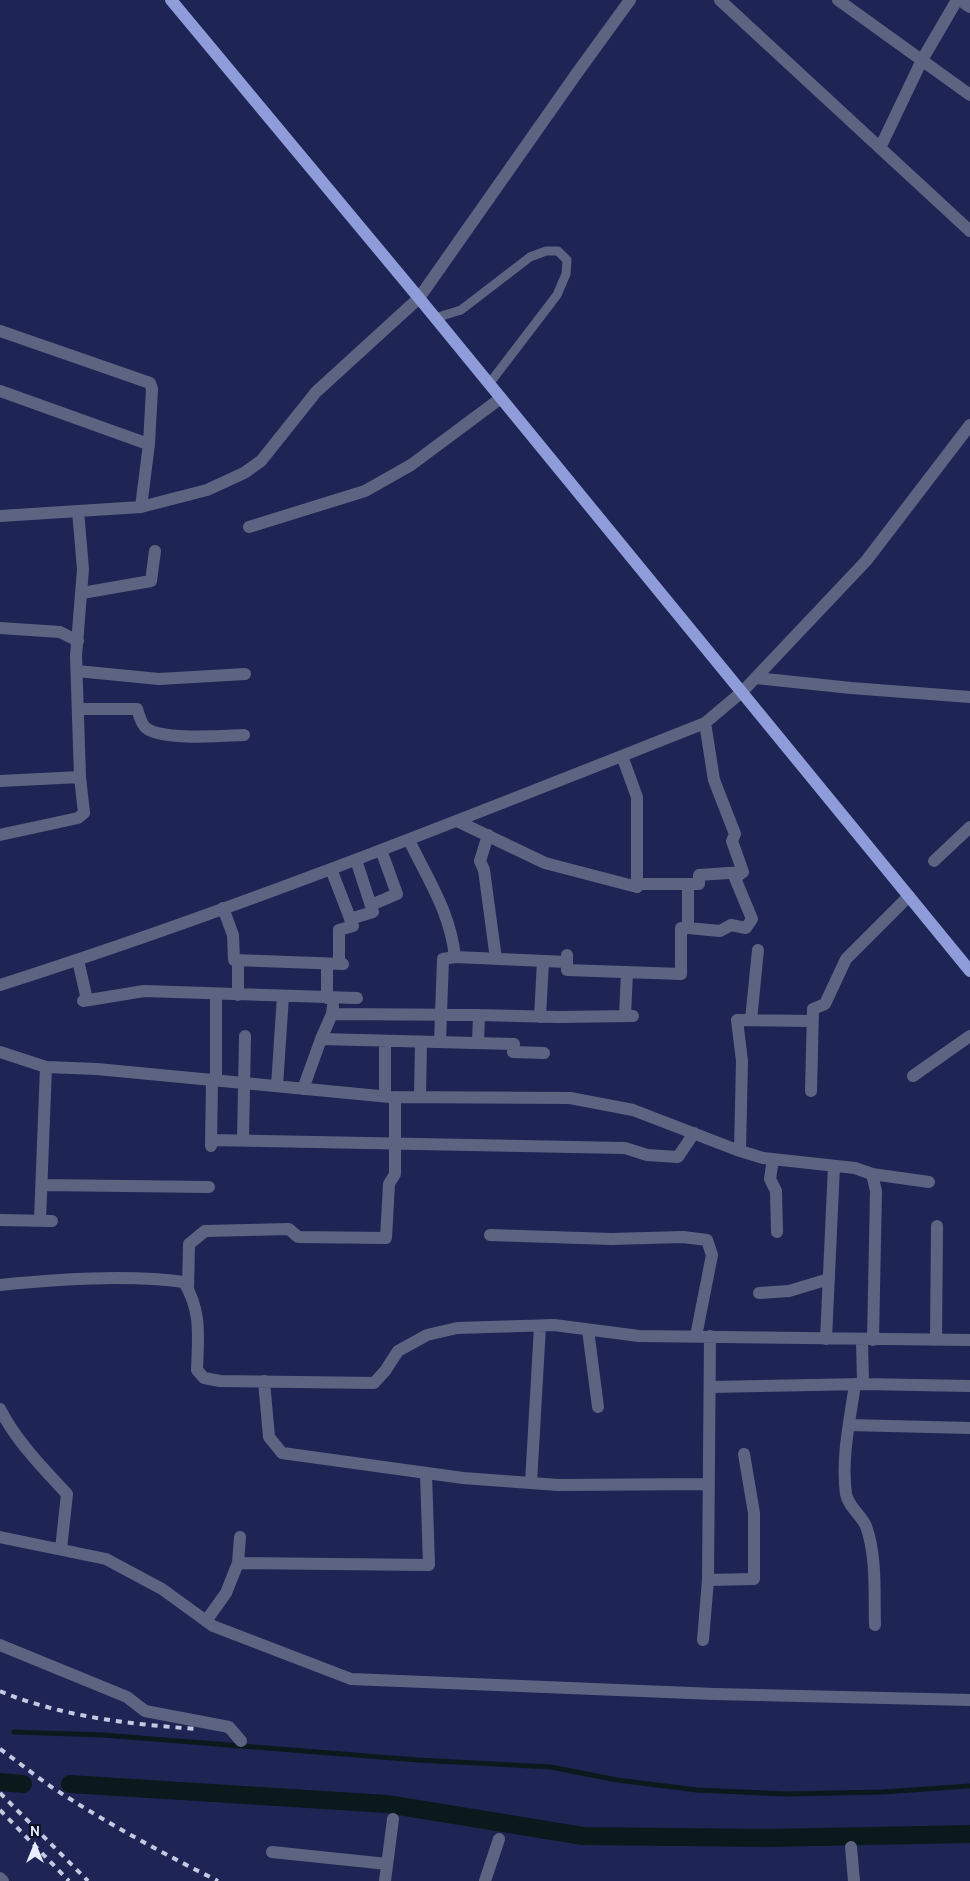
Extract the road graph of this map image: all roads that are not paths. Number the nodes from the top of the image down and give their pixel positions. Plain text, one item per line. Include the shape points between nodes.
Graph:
1 (171, 0) edge
2 (630, 0) edge
3 (720, 0) edge
4 (838, 0) edge
5 (958, 0) edge
6 (970, 7) edge
7 (922, 60) junction
8 (970, 95) edge
9 (880, 148) junction
10 (970, 231) edge
11 (419, 298) junction
12 (435, 318) junction
13 (0, 333) edge
14 (489, 384) junction
15 (0, 391) edge
16 (501, 398) junction
17 (970, 425) edge
18 (148, 444) junction
19 (141, 506) junction
20 (78, 511) junction
21 (0, 516) edge
22 (249, 527) dead end
23 (155, 551) dead end
24 (82, 592) junction
25 (0, 628) edge
26 (78, 640) junction
27 (76, 671) junction
28 (245, 674) dead end
29 (756, 678) junction
30 (743, 692) junction
31 (970, 697) edge
32 (78, 709) junction
33 (705, 723) junction
34 (244, 735) dead end
35 (622, 756) junction
36 (80, 777) junction
37 (0, 780) edge
38 (457, 821) junction
39 (970, 828) edge
40 (0, 835) edge
41 (488, 835) junction
42 (409, 840) junction
43 (381, 850) junction
44 (356, 860) junction
45 (934, 861) dead end
46 (331, 869) junction
47 (743, 872) junction
48 (637, 884) junction
49 (688, 884) junction
50 (909, 896) junction
51 (371, 904) junction
52 (223, 908) junction
53 (350, 919) junction
54 (688, 928) junction
55 (758, 950) dead end
56 (455, 957) junction
57 (496, 959) junction
58 (78, 960) junction
59 (238, 960) junction
60 (543, 960) junction
61 (336, 964) junction
62 (970, 971) edge
63 (627, 972) junction
64 (0, 985) edge
65 (216, 994) junction
66 (238, 995) junction
67 (282, 996) junction
68 (330, 998) junction
69 (357, 998) dead end
70 (332, 1014) junction
71 (441, 1014) junction
72 (479, 1015) junction
73 (540, 1017) junction
74 (751, 1020) junction
75 (812, 1021) junction
76 (245, 1036) dead end
77 (970, 1036) edge
78 (321, 1039) junction
79 (385, 1042) junction
80 (421, 1042) junction
81 (440, 1042) junction
82 (478, 1043) junction
83 (0, 1052) edge
84 (544, 1053) dead end
85 (46, 1067) junction
86 (914, 1076) dead end
87 (214, 1080) junction
88 (244, 1083) junction
89 (277, 1086) junction
90 (303, 1089) junction
91 (811, 1090) dead end
92 (390, 1097) junction
93 (420, 1097) junction
94 (694, 1133) junction
95 (243, 1140) junction
96 (396, 1142) junction
97 (740, 1151) junction
98 (773, 1159) junction
99 (834, 1166) junction
100 (872, 1174) junction
101 (929, 1182) dead end
102 (43, 1185) junction
103 (209, 1187) dead end
104 (0, 1220) edge
105 (937, 1226) dead end
106 (777, 1232) dead end
107 (490, 1235) dead end
108 (829, 1279) junction
109 (0, 1285) edge
110 (188, 1289) junction
111 (759, 1293) dead end
112 (540, 1326) junction
113 (588, 1330) junction
114 (696, 1336) junction
115 (710, 1336) junction
116 (826, 1339) junction
117 (868, 1340) junction
118 (936, 1340) junction
119 (970, 1340) edge
120 (264, 1381) junction
121 (859, 1384) junction
122 (970, 1386) edge
123 (710, 1387) junction
124 (598, 1407) dead end
125 (0, 1409) edge
126 (849, 1425) junction
127 (970, 1428) edge
128 (744, 1454) dead end
129 (426, 1474) junction
130 (531, 1483) junction
131 (709, 1484) junction
132 (0, 1537) edge
133 (240, 1537) dead end
134 (61, 1549) junction
135 (238, 1563) junction
136 (708, 1580) junction
137 (206, 1621) junction
138 (875, 1625) dead end
139 (703, 1640) dead end
140 (0, 1644) edge
141 (970, 1700) edge
142 (242, 1740) dead end
143 (393, 1819) dead end
144 (499, 1839) dead end
145 (851, 1847) dead end
146 (272, 1852) dead end
147 (387, 1864) junction
148 (0, 1878) edge
149 (3, 1881) edge
150 (385, 1881) edge
151 (485, 1881) edge
152 (854, 1881) edge

1 - 11 main road
2 - 11 street
3 - 9 street
4 - 7 street
5 - 6 street
5 - 7 street
7 - 8 street
7 - 9 street
9 - 10 street
11 - 12 main road
11 - 19 street via 316,392 261,462 207,490
12 - 14 main road
12 - 14 lane via 461,310 530,257 546,251 558,251 567,260 566,274 557,295
13 - 18 street via 150,383
14 - 16 main road
15 - 18 street
16 - 22 street via 411,465 365,491
16 - 30 main road
17 - 29 street via 866,561
18 - 19 street
19 - 20 street
20 - 21 street
20 - 24 street
23 - 24 street via 151,581
24 - 26 street
25 - 26 street via 60,632
26 - 27 street
27 - 28 street via 159,679
27 - 32 street
29 - 30 street
29 - 31 street
30 - 33 street
30 - 50 main road
32 - 34 street via 137,709 144,726 154,733
32 - 36 street
33 - 35 street
33 - 47 street via 714,780 735,834 732,841
35 - 38 street
35 - 48 street via 637,797
36 - 37 street
36 - 40 street via 84,813 78,818
38 - 41 street
38 - 42 street
39 - 45 street
41 - 48 street via 545,863 637,887
41 - 57 street via 480,861
42 - 43 street
42 - 56 street via 444,910 453,937
43 - 44 street
43 - 51 street via 397,894
44 - 46 street
44 - 51 street
46 - 52 street
46 - 53 street
47 - 49 street via 699,875 699,884
47 - 54 street via 735,878 752,919 746,928 732,926 720,931
48 - 49 street
49 - 54 street
50 - 62 main road
50 - 75 street via 846,959 825,1004 813,1009
51 - 53 street via 373,912
52 - 58 street
52 - 59 street via 233,934 234,960
53 - 61 street via 352,926 339,930
54 - 63 street via 681,928 681,974
55 - 74 street
56 - 57 street
56 - 71 street via 443,959
57 - 60 street
58 - 64 street
58 - 65 street via 85,1000 144,991
59 - 61 street
59 - 66 street
60 - 63 street via 567,959 567,970
60 - 73 street
61 - 68 street
63 - 73 street via 629,1016
65 - 66 street
65 - 87 street
66 - 67 street
67 - 68 street
67 - 89 street
68 - 69 street
68 - 70 street
70 - 71 street
70 - 78 street
71 - 72 street
71 - 81 street
72 - 73 street
72 - 82 street
74 - 75 street
74 - 97 street via 737,1020 742,1060
75 - 91 street
76 - 88 street
77 - 86 street
78 - 79 street
78 - 90 street
79 - 80 street
79 - 92 street
80 - 81 street
80 - 93 street
81 - 82 street
82 - 84 street via 514,1044 513,1052
83 - 85 street
85 - 87 street
85 - 102 street
87 - 88 street
87 - 95 street via 211,1143
88 - 89 street
88 - 95 street
89 - 90 street
90 - 92 street
92 - 93 street
92 - 96 street
93 - 94 street via 570,1098 633,1110
94 - 96 street via 678,1157 647,1155 625,1148
94 - 97 street
95 - 96 street
96 - 110 street via 396,1174 389,1184 386,1238 298,1237 289,1229 205,1231 188,1244
97 - 98 street
98 - 99 street
98 - 106 street via 770,1179 776,1191
99 - 100 street
99 - 108 street
100 - 101 street
100 - 117 street via 877,1209
102 - 103 street
102 - 104 street via 40,1199 46,1220
105 - 118 street
107 - 114 street via 707,1240 712,1255
108 - 111 street via 789,1290
108 - 116 street
109 - 110 street via 154,1278 184,1282
110 - 120 street via 198,1319 197,1370 204,1378 220,1381
112 - 113 street
112 - 120 street via 457,1328 426,1335 398,1350 374,1383
112 - 130 street
113 - 114 street via 639,1336
113 - 124 street
114 - 115 street
115 - 116 street
115 - 123 street
116 - 117 street
117 - 118 street
117 - 121 street
118 - 119 street
120 - 129 street via 270,1437 282,1453
121 - 122 street
121 - 123 street
121 - 126 street
123 - 131 street
125 - 134 street via 29,1453 67,1494
126 - 127 street
126 - 138 street via 845,1448 846,1497 865,1525 870,1546
128 - 136 street via 754,1513 754,1579
129 - 130 street
129 - 135 street via 429,1565
130 - 131 street
131 - 136 street
132 - 134 street
133 - 135 street
134 - 137 street via 106,1559 162,1589
135 - 137 street via 226,1593
136 - 139 street
137 - 141 street via 351,1679 715,1694
140 - 142 street via 127,1697 145,1711 229,1727
143 - 147 street
144 - 151 street
145 - 152 street
146 - 147 street
147 - 150 street
148 - 149 street

